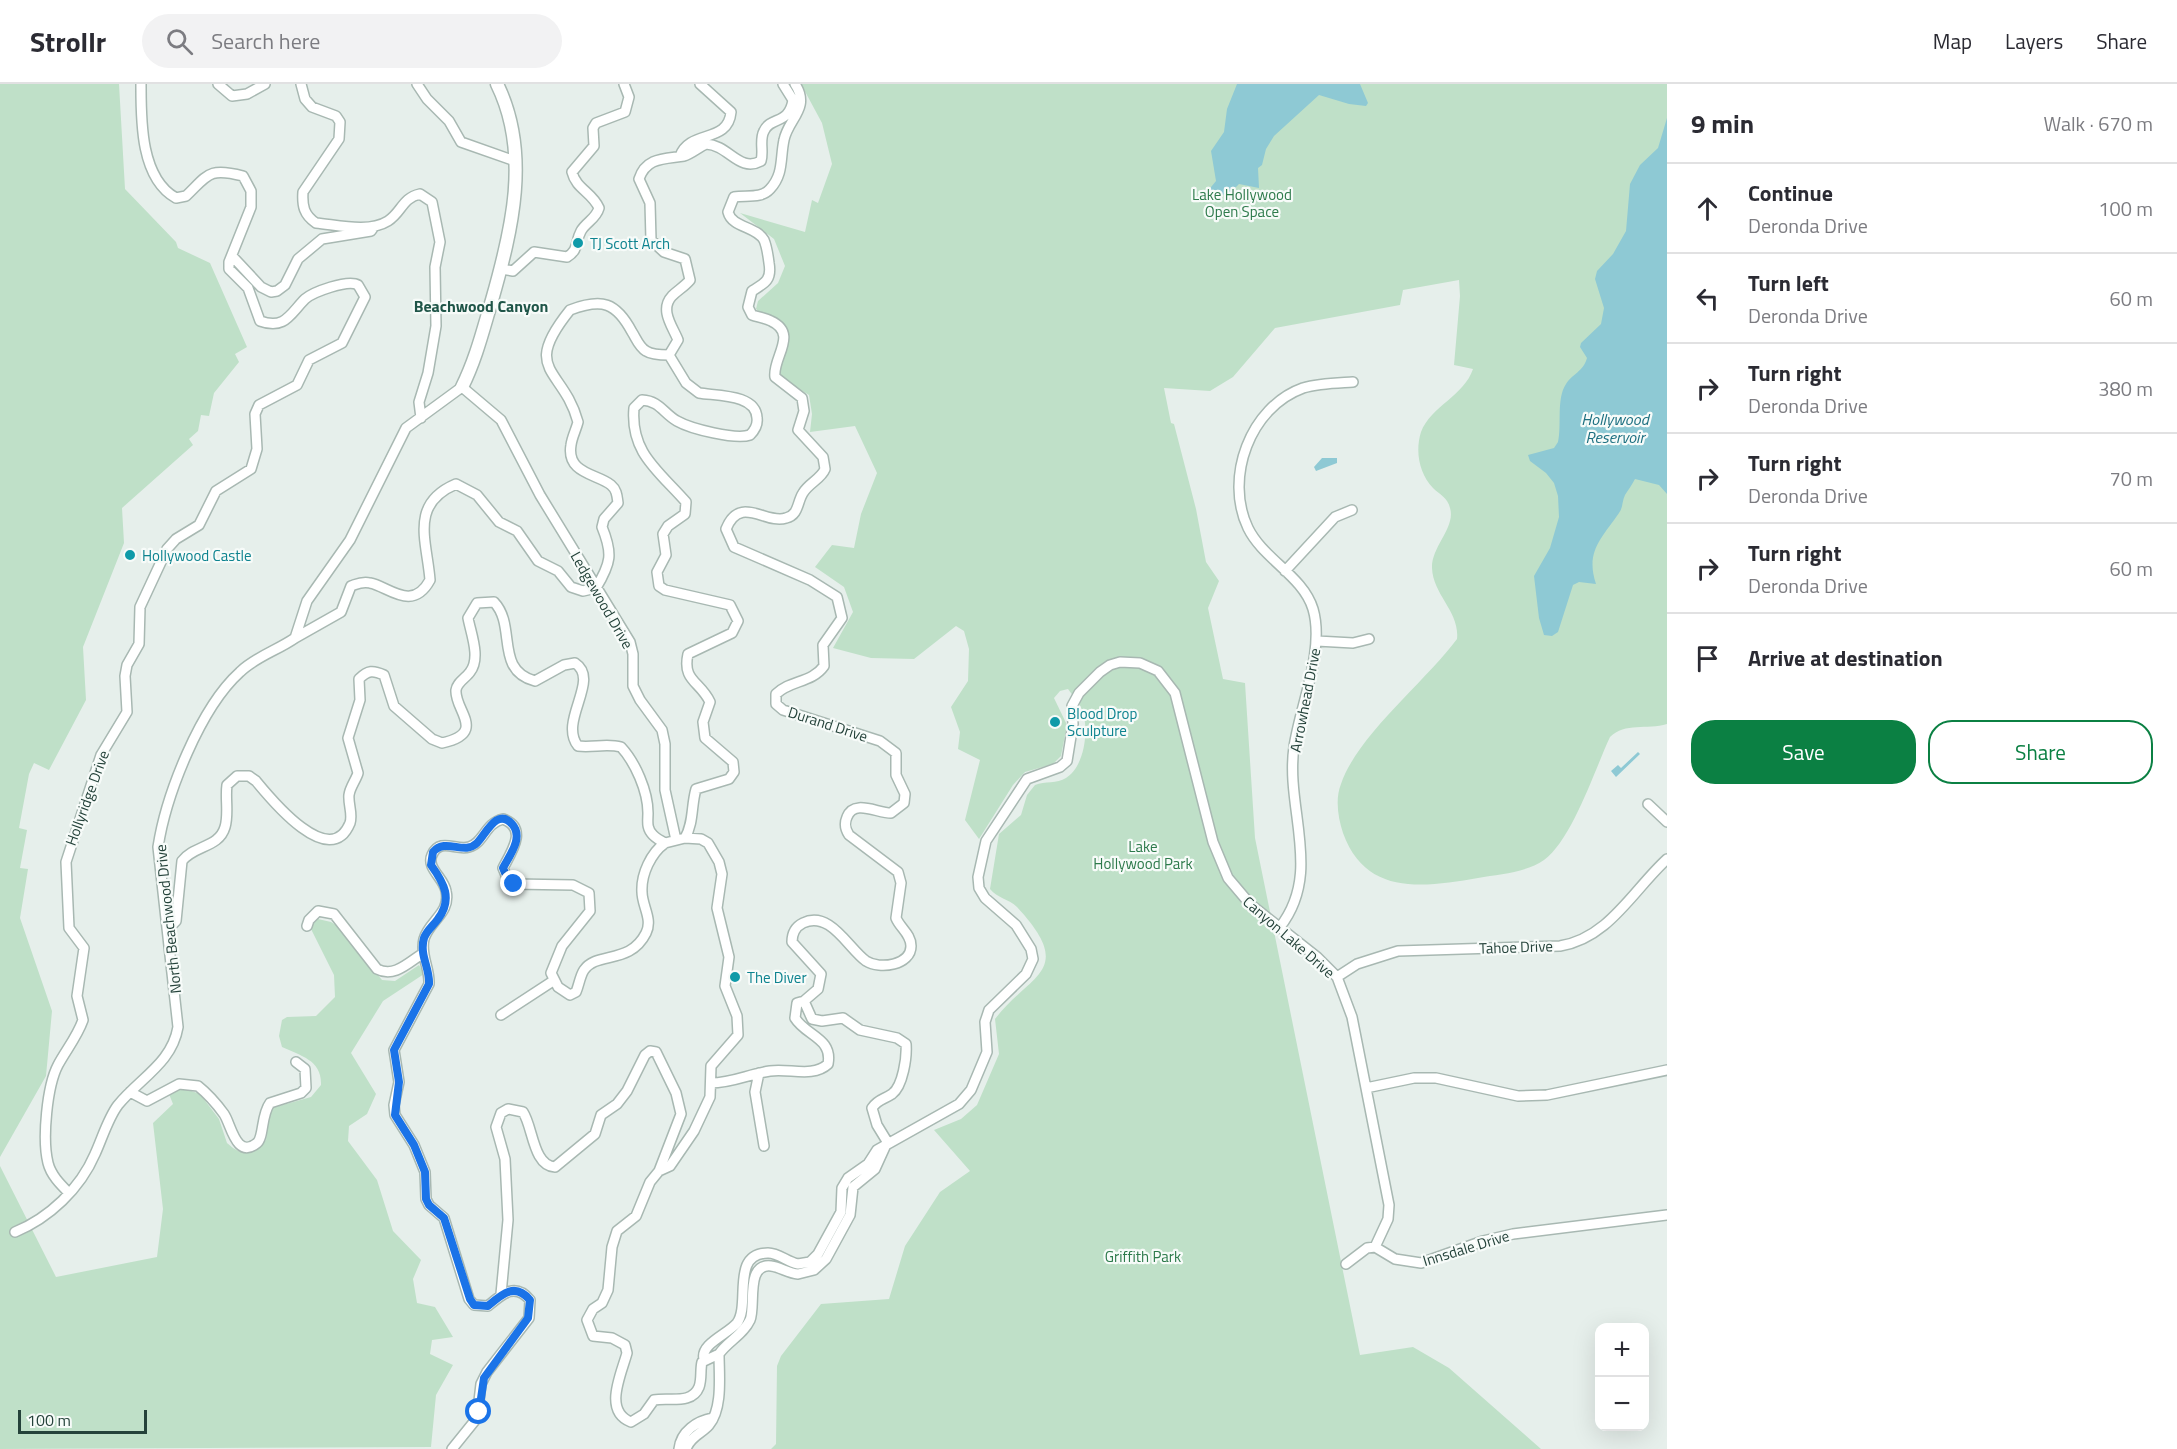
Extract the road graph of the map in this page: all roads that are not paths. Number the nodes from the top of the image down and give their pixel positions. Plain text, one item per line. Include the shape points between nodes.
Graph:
1 (141, 84) edge
2 (218, 84) edge
3 (265, 84) edge
4 (301, 84) edge
5 (417, 84) edge
6 (497, 84) edge
7 (624, 84) edge
8 (700, 84) edge
9 (783, 84) edge
10 (795, 84) edge
11 (680, 156) junction
12 (516, 161) junction
13 (373, 227) junction
14 (232, 256) junction
15 (501, 269) junction
16 (669, 355) junction
17 (1353, 382) dead end
18 (462, 387) junction
19 (421, 417) junction
20 (1353, 510) dead end
21 (1285, 571) junction
22 (596, 588) junction
23 (295, 638) junction
24 (1369, 639) dead end
25 (1317, 641) junction
26 (1648, 804) dead end
27 (1667, 822) edge
28 (680, 839) junction
29 (665, 843) junction
30 (1667, 859) edge
31 (307, 926) dead end
32 (1280, 927) junction
33 (169, 928) junction
34 (422, 954) junction
35 (1337, 977) junction
36 (553, 981) junction
37 (804, 1001) junction
38 (501, 1015) dead end
39 (296, 1062) dead end
40 (1667, 1070) edge
41 (759, 1073) junction
42 (711, 1083) junction
43 (1366, 1088) junction
44 (130, 1092) junction
45 (887, 1145) junction
46 (764, 1146) dead end
47 (659, 1171) junction
48 (69, 1193) junction
49 (1667, 1215) edge
50 (15, 1232) dead end
51 (1375, 1247) junction
52 (1346, 1264) dead end
53 (501, 1294) junction
54 (723, 1341) junction
55 (719, 1354) junction
56 (704, 1359) junction
57 (713, 1418) junction
58 (452, 1449) edge
59 (679, 1449) edge
60 (686, 1449) edge

1 - 14 street via 142,142 165,190 176,198 186,196 199,180 214,173 243,176 248,181 251,207
2 - 3 street via 232,96 247,94
4 - 13 street via 308,103 336,117 341,131 325,162 306,185 304,212 316,223
5 - 12 street via 461,142
6 - 12 street via 510,120
7 - 15 street via 629,97 625,112 596,123 594,146 572,172 577,185 592,195 599,208 579,234 573,254 560,258 534,252 513,271
8 - 11 street via 731,112 730,121 727,128 716,134 692,140
9 - 11 street via 793,100 791,109 786,117 768,125 763,132 761,161 742,164 724,148 706,144
10 - 37 street, Durand Drive via 801,105 786,134 777,179 761,195 734,197 728,212 734,221 763,238 771,273 768,281 752,291 748,307 752,315 772,321 781,330 784,343 774,369 775,377 802,398 804,411 798,430 823,457 825,469 805,489 796,512 789,518 778,520 749,512 738,514 726,529 734,547 810,580 837,597 842,618 823,645 824,666 813,677 784,686 776,694 776,704 783,710 880,741 896,753 896,775 905,794 904,804 891,813 864,807 854,809 848,814 845,829 898,872 901,883 896,918 910,938 911,948 899,963 877,965 867,961 827,924 807,921 792,934 792,942 821,974 818,989
11 - 16 street via 648,163 639,178 650,203 651,240 664,252 685,259 689,268 690,280 670,298 667,308 667,320 678,340
12 - 15 street via 512,225
13 - 14 street via 371,231 322,239 298,260 285,285 277,291 261,287
13 - 19 street via 389,220 404,201 420,194 432,202 438,222 436,326 419,402
14 - 48 street, Hollyridge Drive via 229,269 248,288 260,321 278,324 287,320 306,299 345,282 358,285 365,297 342,343 309,360 297,386 259,405 255,414 257,449 251,469 216,491 199,525 167,549 140,607 139,644 125,676 127,712 101,755 66,862 69,928 84,948 77,996 83,1020 53,1079 46,1150 56,1180
15 - 18 street via 474,363
16 - 22 street via 646,352 623,314 596,302 570,310 547,347 546,365 578,422 570,447 572,458 592,478 611,485 617,493 618,503 602,527 610,559
16 - 28 street via 692,389 747,402 757,413 757,423 750,435 732,438 690,427 651,401 642,400 634,408 638,448 686,502 685,514 668,525 663,534 666,555 657,572 659,586 730,604 738,621 732,633 688,654 688,676 705,690 710,702 703,722 705,738 733,762 734,772 729,779 696,789 692,825
17 - 21 street, Arrowhead Drive via 1319,384 1286,396 1262,418 1247,447 1240,488 1248,527
18 - 19 street
18 - 22 street, Ledgewood Drive via 501,420
19 - 23 street via 399,438 350,540 307,601
20 - 21 street via 1335,517
21 - 25 street, Arrowhead Drive via 1313,608
22 - 23 street, North Beachwood Drive via 583,591 571,587 558,571 538,561 517,531 500,522 477,495 456,484 432,499 426,511 424,539 430,580 427,586 409,596 396,596 379,586 360,582 351,586 341,612
22 - 28 street, Ledgewood Drive via 630,642 633,686 662,730 667,769 665,790
23 - 33 street, North Beachwood Drive via 240,671 212,706 191,744 161,829 159,847
24 - 25 street via 1353,643
25 - 32 street, Arrowhead Drive via 1294,747 1292,777 1301,856 1300,889 1293,910
26 - 27 street
28 - 29 street
28 - 42 street via 708,843 722,874 717,908 729,957 724,986 739,1026 733,1043 711,1066
29 - 33 street via 653,836 646,824 645,797 629,755 613,745 586,747 574,742 572,722 584,677 581,667 564,664 535,681 524,678 511,663 502,612 494,602 484,601 470,611 475,654 471,672 457,685 455,693 467,718 461,734 442,743 432,739 393,706 384,675 365,673 359,679 360,700 348,738 358,773 349,795 350,824 334,837 316,837 297,825 256,781 237,776 227,784 225,826 221,834 208,845 188,853 182,861 176,921
29 - 36 street via 655,851 643,882 649,922 642,938 623,956 590,964 583,971 576,992 570,995
30 - 35 street, Tahoe Drive via 1609,922 1576,942 1560,946 1398,951 1357,964
31 - 34 street via 318,911 334,914 384,973 394,972
32 - 35 street, Canyon Lake Drive
32 - 45 street, Canyon Lake Drive via 1244,898 1220,861 1178,701 1166,678 1140,663 1120,662 1100,672 1072,706 1071,752 1067,761 1033,775 1022,784 986,841 979,888 985,898 1012,920 1028,943 1032,964 989,1010 984,1028 987,1052 963,1100
33 - 44 street, North Beachwood Drive via 176,1042 168,1056
34 - 36 street via 429,928 447,905 446,890 431,865 433,852 444,845 463,848 476,844 489,825 503,819 511,822 517,833 503,868 508,880 514,884 573,885 589,893 590,911 562,946 551,973
34 - 53 street via 429,984 394,1050 399,1082 395,1115 425,1172 426,1199 444,1218 470,1299 474,1305 488,1306
35 - 43 street, Canyon Lake Drive via 1352,1017
36 - 38 street
37 - 41 street via 796,1003 795,1018 805,1031 823,1041 828,1049 828,1064 818,1071
37 - 45 street via 812,1019 843,1018 860,1030 897,1038 906,1044 899,1088 877,1100 872,1108
39 - 44 street via 305,1069 306,1088 270,1103 262,1117 261,1136 251,1145 243,1146 235,1140 226,1118 198,1086 179,1084 147,1101
40 - 43 street via 1546,1095 1518,1096 1436,1078 1414,1078
41 - 42 street via 729,1083
41 - 46 street via 755,1092
42 - 47 street via 706,1111 670,1166
43 - 51 street, Canyon Lake Drive via 1389,1204 1388,1219
44 - 48 street, North Beachwood Drive via 116,1107 92,1162
45 - 54 street via 877,1149 868,1164 844,1183 841,1212 814,1258 798,1264 765,1253 752,1259 744,1271 741,1315
47 - 53 street via 681,1114 665,1066 656,1052 645,1055 627,1091 601,1115 595,1134 555,1167 542,1161 523,1112 508,1108 501,1113 496,1127 505,1159 508,1220
47 - 56 street via 643,1194 636,1216 617,1231 608,1290 587,1320 593,1336 612,1338 625,1345 627,1353 614,1404 618,1414 631,1422 644,1414 654,1400 687,1399 695,1393
48 - 50 street, North Beachwood Drive via 36,1223
49 - 51 street, Innsdale Drive via 1513,1233 1421,1263 1395,1259
51 - 52 street
53 - 58 street via 509,1290 526,1295 530,1300 528,1318 487,1372 481,1384 477,1418
54 - 55 street
54 - 56 street via 704,1352
55 - 56 street
55 - 57 street via 718,1405
57 - 59 street via 685,1433
57 - 60 street via 688,1442

